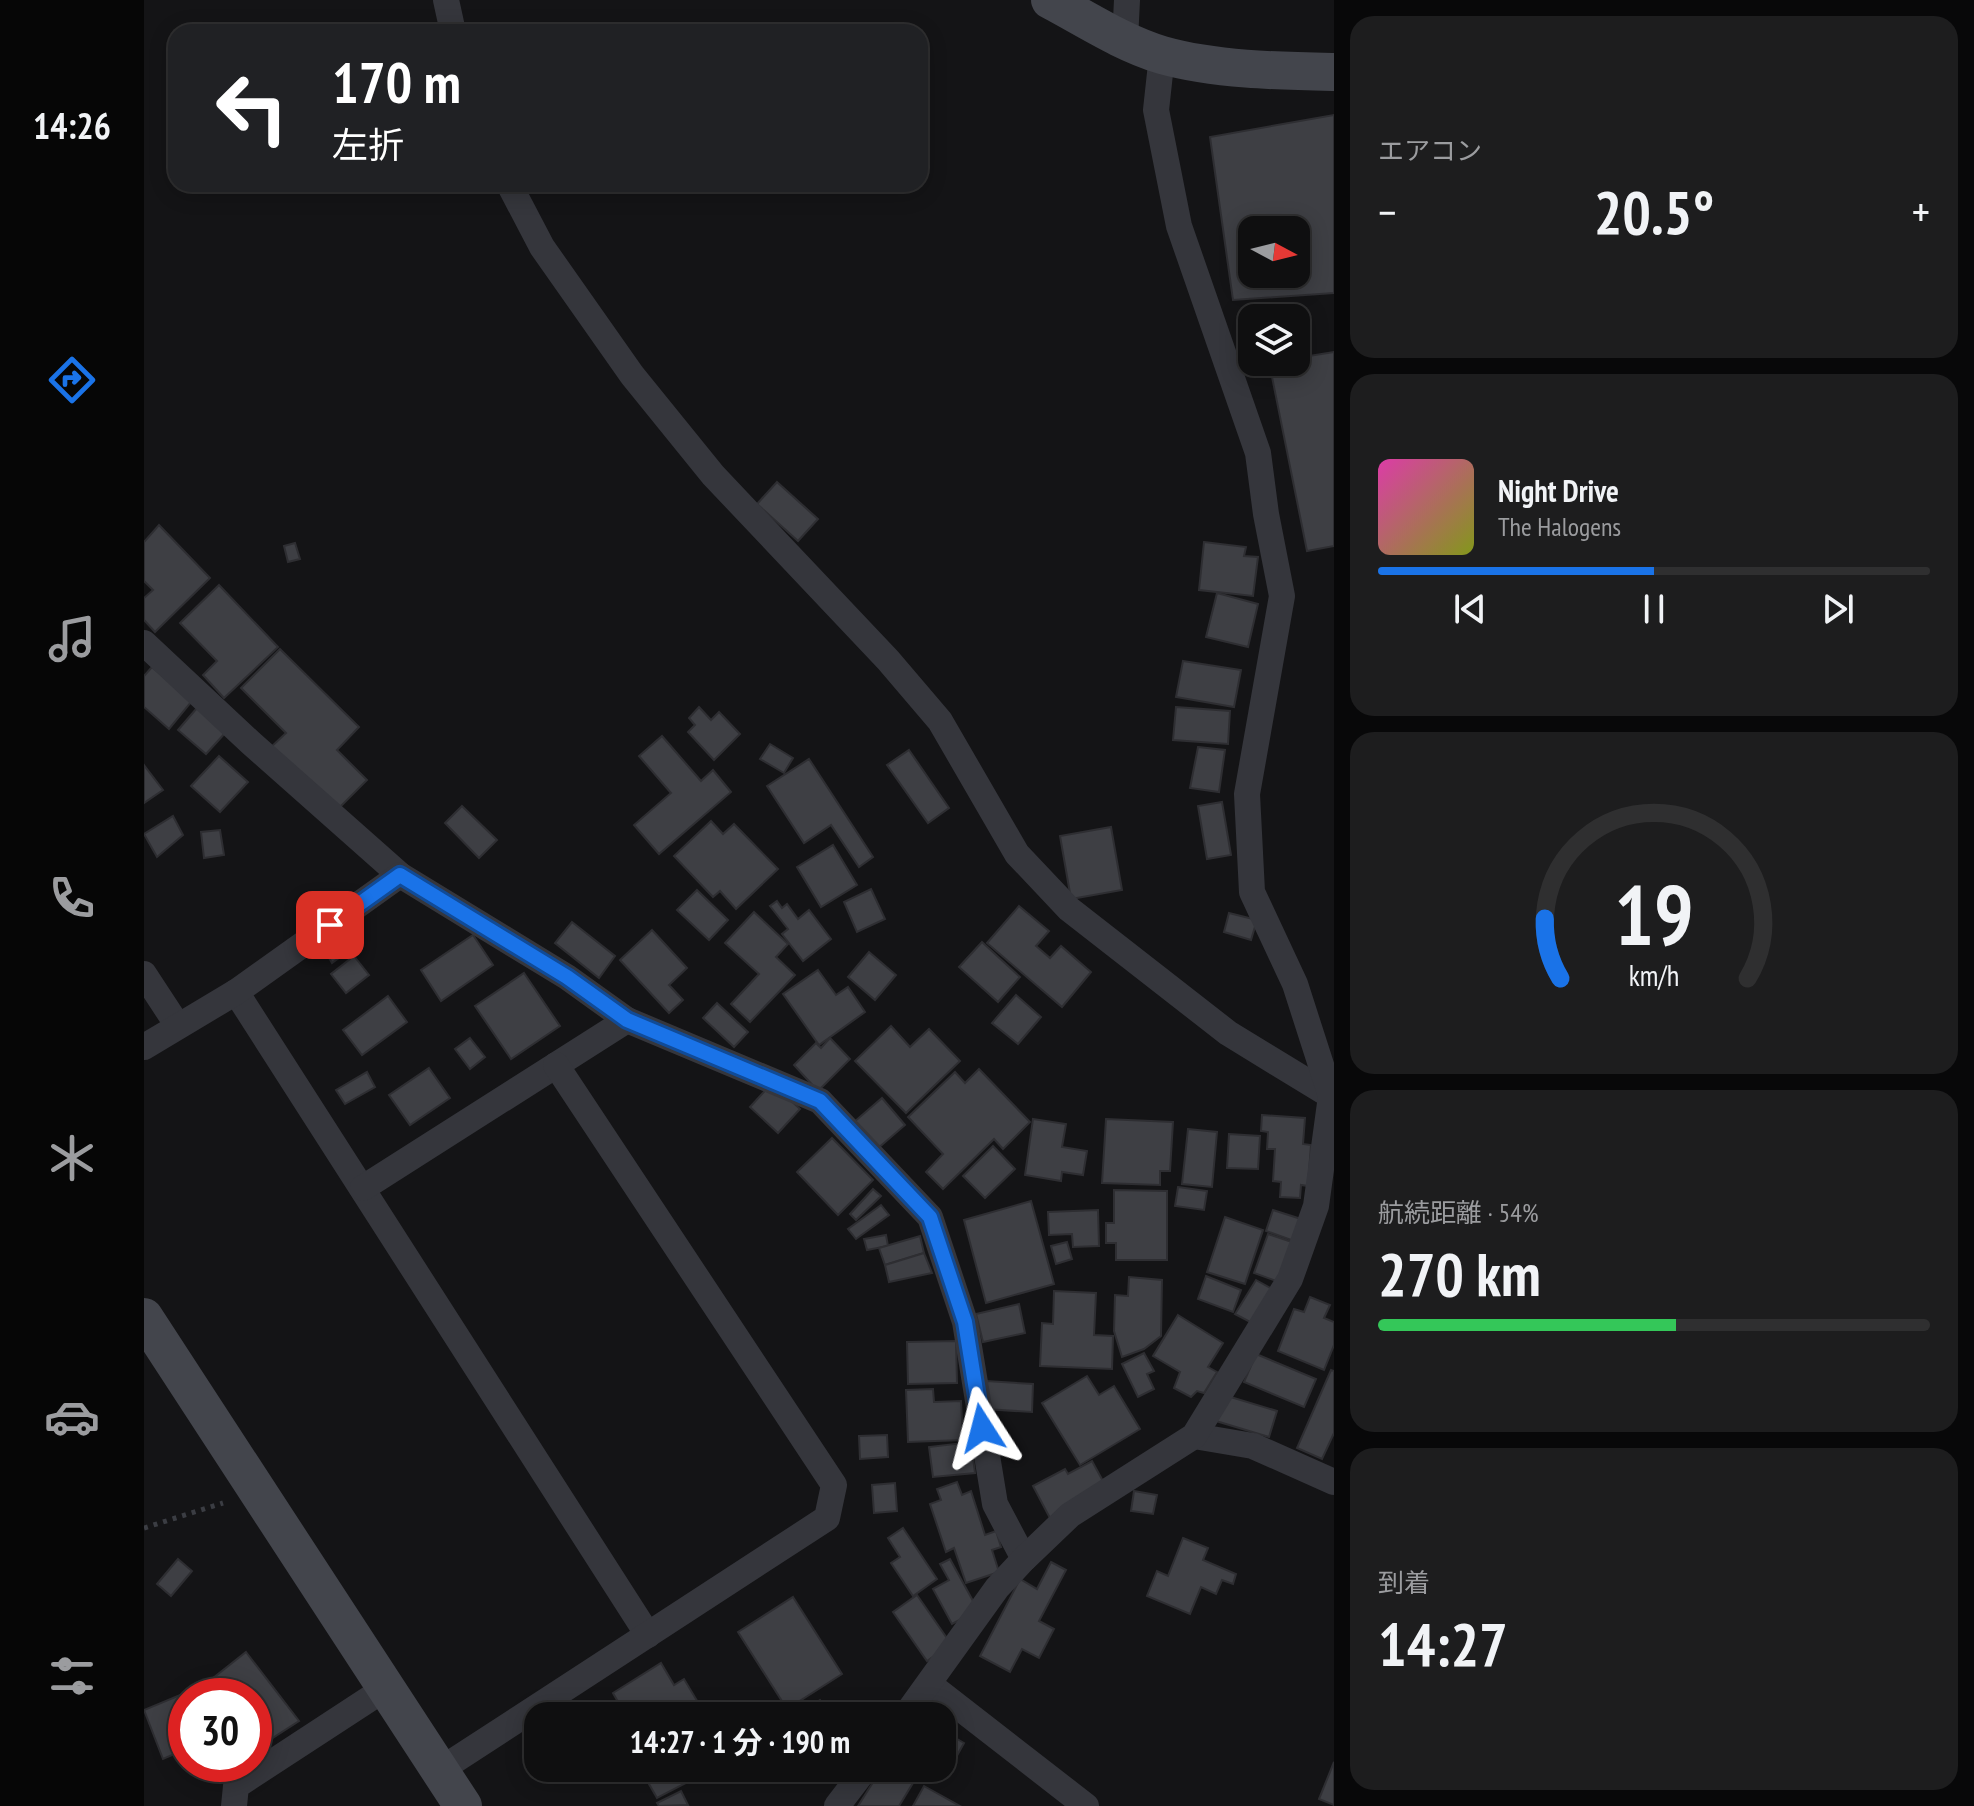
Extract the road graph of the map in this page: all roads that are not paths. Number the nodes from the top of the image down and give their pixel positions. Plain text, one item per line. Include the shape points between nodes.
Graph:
1 (446, 0) edge
2 (1050, 0) edge
3 (1127, 0) edge
4 (451, 24) edge
5 (1125, 40) junction
6 (1162, 55) junction
7 (1334, 72) edge
8 (513, 192) edge
9 (144, 643) edge
10 (400, 875) junction
11 (144, 974) edge
12 (236, 992) junction
13 (627, 1020) junction
14 (178, 1026) junction
15 (144, 1047) edge
16 (556, 1065) junction
17 (1331, 1096) junction
18 (363, 1188) junction
19 (144, 1317) edge
20 (1194, 1436) junction
21 (1334, 1482) edge
22 (1024, 1559) junction
23 (648, 1635) junction
24 (929, 1684) junction
25 (386, 1688) junction
26 (916, 1702) edge
27 (440, 1770) junction
28 (855, 1782) edge
29 (234, 1806) edge
30 (463, 1806) edge
31 (837, 1806) edge
32 (1086, 1806) edge

1 - 4 street
2 - 5 street
3 - 5 street
5 - 6 street
6 - 7 street via 1256,70
6 - 17 street via 1156,110 1179,226 1258,453 1282,596 1247,794 1252,892 1295,984
8 - 17 street via 542,247 632,375 713,475 940,721 1017,854 1069,909 1228,1033
9 - 10 street
10 - 12 street
10 - 13 street
11 - 14 street
12 - 14 street
12 - 18 street
13 - 16 street
13 - 22 street via 820,1101 930,1217 965,1322 995,1504
14 - 15 street
16 - 18 street
16 - 23 street via 834,1485 827,1518
17 - 20 street via 1316,1206 1290,1279
18 - 23 street
19 - 25 street
20 - 21 street via 1253,1446
20 - 22 street via 1070,1515
22 - 24 street
23 - 27 street
24 - 26 street
24 - 32 street
25 - 27 street
25 - 29 street via 236,1786
27 - 30 street
28 - 31 street

